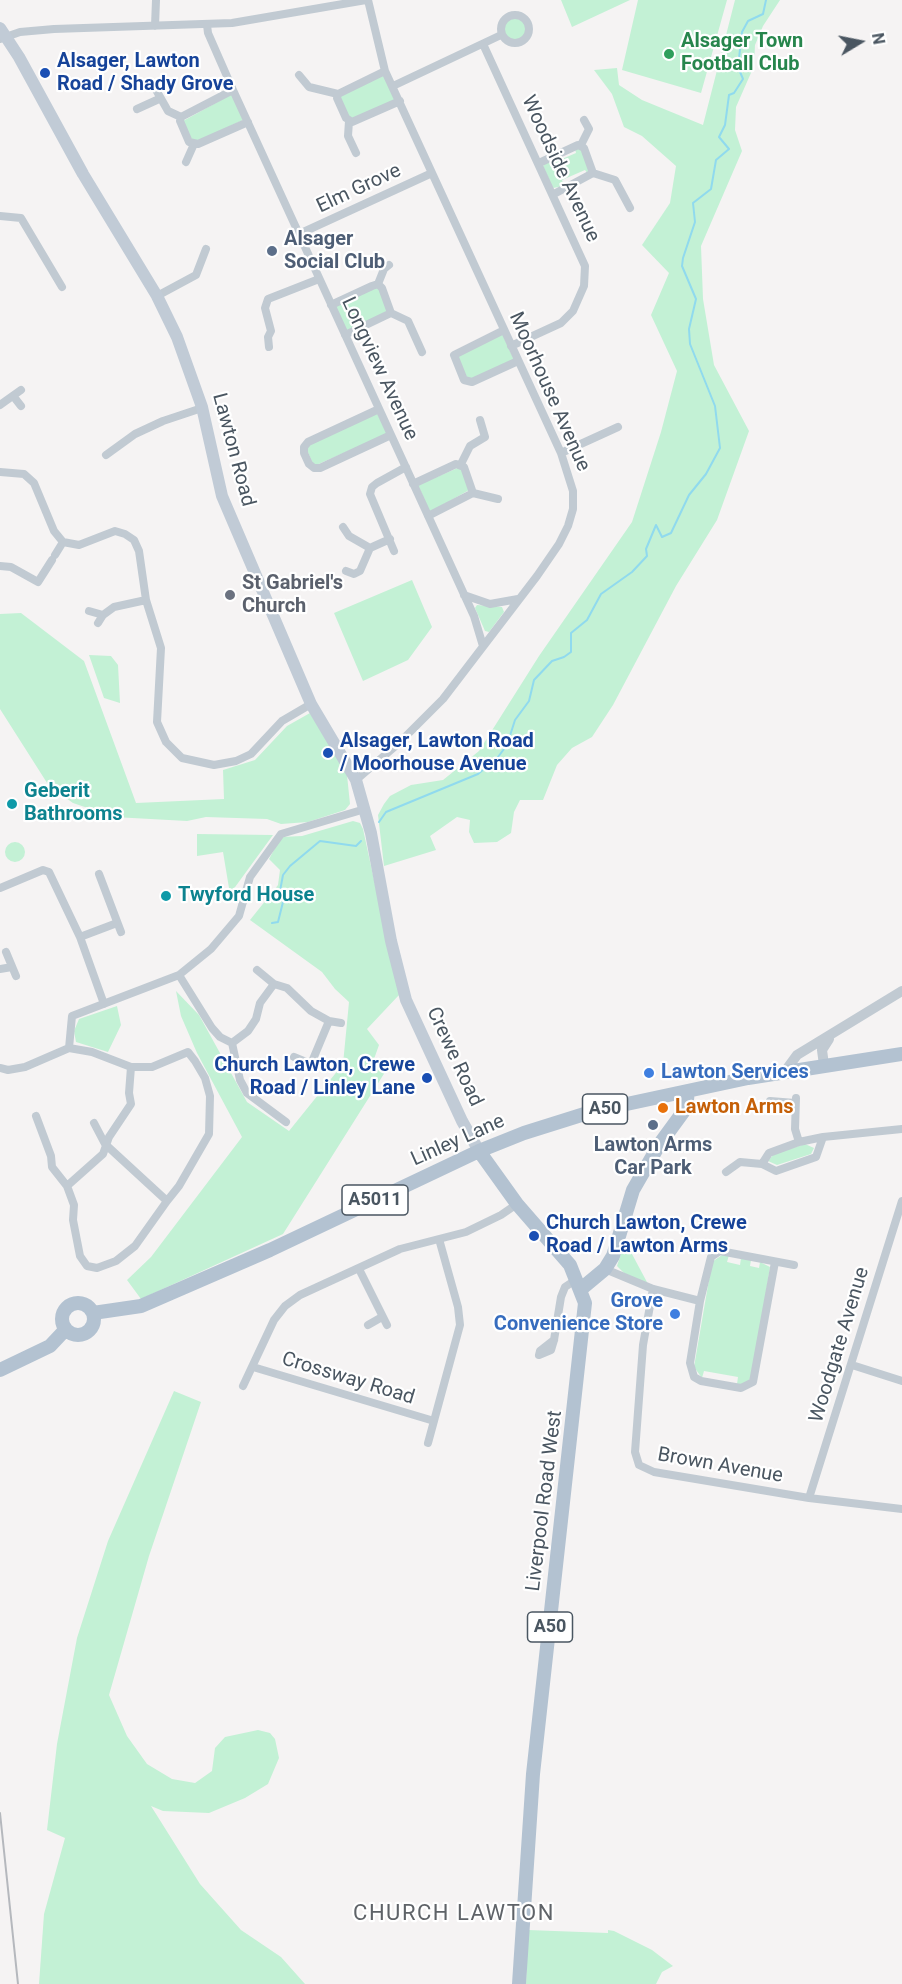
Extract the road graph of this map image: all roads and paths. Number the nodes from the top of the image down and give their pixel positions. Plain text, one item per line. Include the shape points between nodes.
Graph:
1 (156, 0) edge
2 (367, 0) edge
3 (207, 25) junction
4 (155, 26) junction
5 (2, 34) edge
6 (501, 35) dead end
7 (483, 44) junction
8 (386, 71) junction
9 (299, 75) dead end
10 (393, 86) junction
11 (155, 88) dead end
12 (233, 90) junction
13 (338, 94) junction
14 (159, 99) junction
15 (400, 101) junction
16 (137, 109) dead end
17 (181, 117) junction
18 (584, 120) dead end
19 (349, 121) junction
20 (248, 122) junction
21 (194, 144) junction
22 (581, 145) junction
23 (356, 153) dead end
24 (186, 162) dead end
25 (539, 163) junction
26 (432, 172) junction
27 (593, 173) junction
28 (554, 194) junction
29 (630, 208) dead end
30 (0, 216) edge
31 (299, 234) junction
32 (206, 249) dead end
33 (389, 265) dead end
34 (319, 279) junction
35 (378, 284) junction
36 (62, 287) dead end
37 (157, 296) junction
38 (331, 305) junction
39 (391, 313) junction
40 (504, 330) junction
41 (345, 335) junction
42 (511, 346) junction
43 (269, 347) dead end
44 (422, 352) dead end
45 (518, 361) junction
46 (21, 390) dead end
47 (14, 397) junction
48 (0, 405) edge
49 (21, 406) dead end
50 (202, 408) junction
51 (379, 409) junction
52 (480, 420) dead end
53 (618, 427) dead end
54 (391, 435) junction
55 (561, 453) junction
56 (106, 455) dead end
57 (461, 464) junction
58 (405, 467) junction
59 (0, 472) edge
60 (413, 484) junction
61 (473, 493) junction
62 (498, 499) dead end
63 (428, 516) junction
64 (343, 527) dead end
65 (390, 539) junction
66 (63, 542) junction
67 (370, 548) junction
68 (394, 551) dead end
69 (0, 566) edge
70 (346, 571) dead end
71 (464, 595) junction
72 (518, 599) junction
73 (146, 600) junction
74 (89, 611) dead end
75 (483, 646) junction
76 (311, 704) junction
77 (356, 780) junction
78 (365, 809) junction
79 (99, 874) dead end
80 (0, 888) edge
81 (117, 923) junction
82 (121, 932) dead end
83 (80, 938) junction
84 (6, 952) dead end
85 (0, 969) edge
86 (257, 970) dead end
87 (179, 975) junction
88 (274, 984) junction
89 (902, 991) edge
90 (104, 1004) junction
91 (329, 1021) junction
92 (341, 1023) dead end
93 (831, 1036) junction
94 (232, 1043) junction
95 (69, 1048) junction
96 (902, 1054) edge
97 (294, 1057) dead end
98 (824, 1065) junction
99 (131, 1067) junction
100 (0, 1068) edge
101 (786, 1070) junction
102 (688, 1091) junction
103 (770, 1101) dead end
104 (36, 1116) dead end
105 (286, 1122) dead end
106 (94, 1123) dead end
107 (902, 1129) edge
108 (823, 1137) junction
109 (799, 1142) junction
110 (105, 1144) junction
111 (479, 1151) junction
112 (762, 1164) junction
113 (726, 1172) dead end
114 (67, 1186) junction
115 (167, 1201) junction
116 (902, 1201) edge
117 (517, 1204) junction
118 (439, 1239) junction
119 (776, 1262) junction
120 (794, 1265) dead end
121 (359, 1269) junction
122 (605, 1269) junction
123 (579, 1284) junction
124 (653, 1290) junction
125 (700, 1300) junction
126 (93, 1313) junction
127 (382, 1317) junction
128 (368, 1325) dead end
129 (387, 1325) dead end
130 (66, 1329) junction
131 (554, 1340) dead end
132 (852, 1365) junction
133 (253, 1367) junction
134 (0, 1370) edge
135 (902, 1381) edge
136 (243, 1386) dead end
137 (434, 1421) junction
138 (428, 1443) dead end
139 (809, 1498) junction
140 (902, 1509) edge
141 (519, 1984) edge

1 - 4 street
2 - 3 street
2 - 8 street, Moorhouse Avenue
3 - 4 street
3 - 12 street, Longview Avenue
4 - 5 street
5 - 37 main road, Lawton Road
6 - 7 street
7 - 10 street
7 - 25 street, Woodside Avenue
8 - 10 street, Moorhouse Avenue
8 - 13 street
9 - 13 street via 309,87
10 - 15 street, Moorhouse Avenue
11 - 14 street
12 - 17 street
12 - 20 street, Longview Avenue
13 - 19 street
14 - 16 street
14 - 17 street via 168,111
15 - 19 street
15 - 26 street, Moorhouse Avenue
17 - 21 street via 189,142
18 - 22 street via 589,129
19 - 23 street via 348,136
20 - 21 street
20 - 31 street, Longview Avenue
21 - 24 street
22 - 25 street
22 - 27 street
25 - 28 street, Woodside Avenue
26 - 31 street, Elm Grove
26 - 40 street, Moorhouse Avenue
27 - 28 street
27 - 29 street via 615,180
28 - 42 street, Woodside Avenue via 582,255 584,286 573,311 561,323
30 - 36 street via 21,218
31 - 34 street, Longview Avenue
32 - 37 street via 196,275
33 - 35 street
34 - 38 street, Longview Avenue
34 - 43 street via 268,298
35 - 38 street
35 - 39 street
37 - 50 main road, Lawton Road via 177,337
38 - 41 street, Longview Avenue
39 - 41 street
39 - 44 street via 408,321
40 - 42 street, Moorhouse Avenue
40 - 45 street via 454,355 464,380 472,382
41 - 51 street, Longview Avenue
42 - 45 street, Moorhouse Avenue
45 - 55 street, Moorhouse Avenue
46 - 47 street
47 - 48 street
47 - 49 street
50 - 56 street via 135,434
50 - 76 main road, Lawton Road via 222,496
51 - 54 street, Longview Avenue
51 - 54 street via 308,442 304,447 306,459 314,468 320,468
52 - 57 street via 485,437 470,446
53 - 55 street
54 - 58 street, Longview Avenue
55 - 72 street, Moorhouse Avenue via 573,491 568,526 560,544
57 - 60 street
57 - 61 street
58 - 60 street, Longview Avenue
58 - 65 street via 372,487 370,494
59 - 66 street via 24,474 33,483 54,531
60 - 63 street, Longview Avenue
61 - 62 street
61 - 63 street
63 - 71 street, Longview Avenue
64 - 67 street via 349,536
65 - 67 street
65 - 68 street
66 - 69 street via 38,582 11,567
66 - 73 street via 79,545 115,531 134,540
67 - 70 street via 360,571
71 - 72 street via 490,604
71 - 75 street, Longview Avenue
72 - 75 street, Moorhouse Avenue
73 - 74 street via 114,607 100,619
73 - 76 street via 162,660 157,722 166,742 182,758 214,765 236,761 251,754 282,721
75 - 77 street, Moorhouse Avenue via 443,699
76 - 77 main road, Lawton Road
77 - 78 main road, Lawton Road
78 - 87 street via 281,834 250,877 239,916 211,949
78 - 111 main road, Crewe Road via 406,1000
79 - 81 street
80 - 83 street via 48,866
81 - 82 street
81 - 83 street
83 - 90 street
84 - 85 street via 14,971
86 - 88 street
87 - 90 street
87 - 94 street via 212,1028
88 - 91 street via 287,988 311,1011
88 - 94 street via 260,1003 248,1031
89 - 93 street
90 - 95 street via 72,1016
91 - 92 street
91 - 97 street via 311,1064
93 - 98 street via 822,1050
93 - 101 street via 797,1055
94 - 105 street via 247,1093
95 - 99 street
95 - 100 street via 26,1067
96 - 98 main road, A50
98 - 101 main road, A50
99 - 110 street via 131,1104
99 - 115 street via 152,1067 186,1048 205,1078 210,1096 210,1125 203,1145
101 - 102 main road, Linley Lane / A50
102 - 111 main road, Linley Lane / A50 via 594,1111
102 - 122 main road via 686,1108 633,1190 621,1234
103 - 109 street via 795,1100
104 - 114 street via 52,1167
106 - 110 street
107 - 108 street
108 - 109 street
108 - 112 street via 816,1157 776,1171
109 - 112 street via 769,1153
110 - 114 street via 103,1154
110 - 115 street
111 - 117 main road, Crewe Road / A50
111 - 126 main road, Linley Lane / A5011 via 141,1306
112 - 113 street via 740,1162
114 - 115 street via 74,1205 78,1248 87,1266 97,1268 116,1261 135,1246
116 - 132 street, Woodgate Avenue
117 - 118 street via 486,1223
117 - 123 main road, Crewe Road / A50 via 570,1265
118 - 121 street via 400,1248
118 - 137 street via 460,1325
119 - 120 street
119 - 125 street via 716,1253 708,1261
119 - 125 street via 754,1379 747,1386 701,1381 691,1371
121 - 127 street
121 - 133 street via 300,1295 285,1306 274,1320
122 - 123 main road
122 - 124 street
123 - 131 street via 565,1287
123 - 141 main road, Liverpool Road West / A50 via 586,1317 533,1774
124 - 125 street
124 - 139 street, Brown Avenue via 642,1345 635,1452 639,1465 654,1472
126 - 130 main road via 94,1323 84,1334 75,1335
126 - 130 main road via 83,1304 69,1306 62,1320
127 - 128 street
127 - 129 street
130 - 134 main road via 50,1346
132 - 135 street
132 - 139 street, Woodgate Avenue
133 - 136 street
133 - 137 street, Crossway Road
137 - 138 street
139 - 140 street, Brown Avenue

